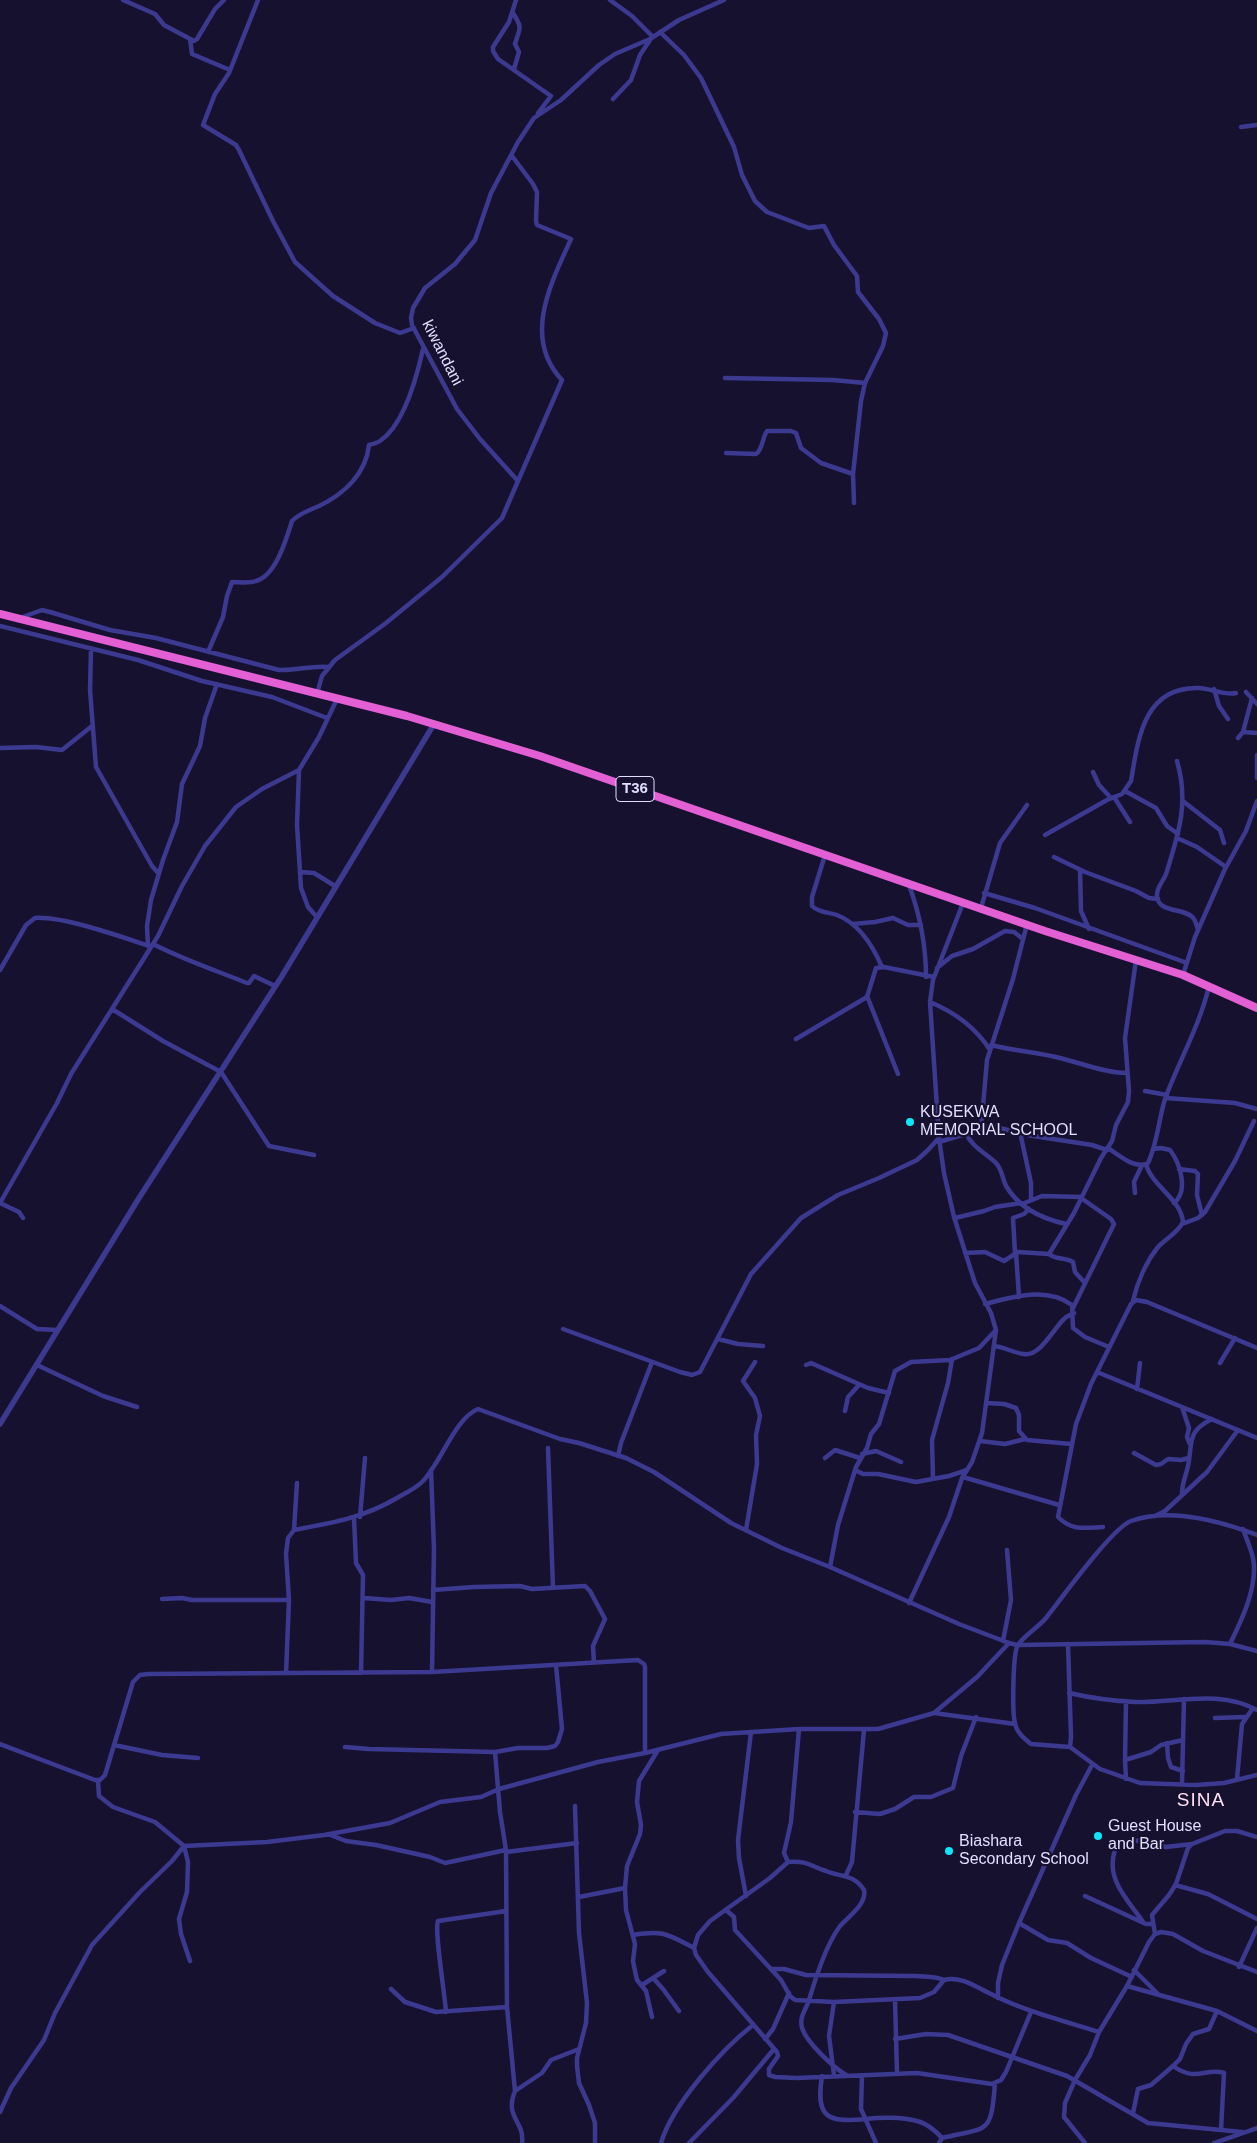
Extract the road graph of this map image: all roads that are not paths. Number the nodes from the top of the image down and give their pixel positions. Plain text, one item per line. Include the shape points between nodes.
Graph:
1 (123, 0) edge
2 (224, 0) edge
3 (258, 0) edge
4 (516, 0) edge
5 (610, 0) edge
6 (724, 0) edge
7 (513, 13) junction
8 (660, 32) junction
9 (652, 38) junction
10 (190, 39) junction
11 (514, 69) junction
12 (230, 70) junction
13 (613, 99) dead end
14 (534, 118) junction
15 (1257, 125) edge
16 (1241, 127) dead end
17 (512, 156) junction
18 (414, 328) junction
19 (423, 348) junction
20 (725, 378) dead end
21 (865, 383) junction
22 (726, 453) dead end
23 (853, 474) junction
24 (518, 481) junction
25 (854, 503) dead end
26 (0, 614) edge
27 (19, 619) junction
28 (0, 626) edge
29 (91, 649) junction
30 (208, 652) junction
31 (329, 667) junction
32 (217, 684) junction
33 (1214, 689) junction
34 (1246, 692) dead end
35 (317, 694) junction
36 (1236, 694) dead end
37 (337, 699) junction
38 (1255, 700) edge
39 (327, 718) junction
40 (1228, 719) dead end
41 (434, 724) junction
42 (92, 726) junction
43 (1243, 732) junction
44 (1257, 732) edge
45 (1238, 738) dead end
46 (0, 748) edge
47 (1257, 755) edge
48 (1177, 761) dead end
49 (299, 770) junction
50 (1093, 772) dead end
51 (1257, 778) edge
52 (1125, 791) junction
53 (1113, 798) junction
54 (1257, 801) edge
55 (1184, 802) junction
56 (1027, 804) dead end
57 (1130, 822) dead end
58 (1045, 835) dead end
59 (1177, 836) junction
60 (1224, 843) dead end
61 (826, 855) junction
62 (1054, 857) dead end
63 (1226, 867) junction
64 (1080, 870) junction
65 (300, 872) junction
66 (159, 874) junction
67 (909, 885) junction
68 (335, 886) junction
69 (984, 893) junction
70 (1158, 899) junction
71 (963, 903) junction
72 (980, 908) junction
73 (316, 916) junction
74 (853, 924) junction
75 (1027, 924) junction
76 (921, 926) junction
77 (1089, 929) junction
78 (1198, 930) junction
79 (1023, 939) junction
80 (151, 946) junction
81 (0, 958) edge
82 (6, 958) junction
83 (1136, 960) junction
84 (1187, 964) junction
85 (882, 967) junction
86 (937, 968) junction
87 (0, 970) edge
88 (1182, 975) junction
89 (926, 977) junction
90 (934, 978) junction
91 (275, 986) junction
92 (1209, 986) junction
93 (868, 996) junction
94 (930, 1002) junction
95 (1257, 1008) edge
96 (112, 1009) junction
97 (796, 1039) dead end
98 (991, 1048) junction
99 (221, 1072) junction
100 (1127, 1072) junction
101 (898, 1074) dead end
102 (1145, 1091) dead end
103 (1166, 1097) junction
104 (1257, 1109) edge
105 (1254, 1121) dead end
106 (981, 1129) junction
107 (1020, 1132) junction
108 (966, 1133) junction
109 (939, 1140) junction
110 (1107, 1149) junction
111 (1152, 1149) junction
112 (314, 1155) dead end
113 (1144, 1165) junction
114 (1179, 1169) junction
115 (1135, 1193) dead end
116 (1082, 1198) junction
117 (1031, 1200) junction
118 (0, 1203) edge
119 (1021, 1203) junction
120 (1174, 1203) junction
121 (1029, 1209) junction
122 (1202, 1215) junction
123 (23, 1218) dead end
124 (955, 1218) junction
125 (1066, 1224) junction
126 (1182, 1224) junction
127 (965, 1252) junction
128 (1015, 1253) junction
129 (1049, 1254) junction
130 (1085, 1284) junction
131 (1019, 1297) junction
132 (1133, 1301) junction
133 (985, 1304) junction
134 (0, 1306) edge
135 (1073, 1310) junction
136 (563, 1329) dead end
137 (58, 1330) junction
138 (996, 1330) junction
139 (1235, 1338) junction
140 (718, 1339) junction
141 (762, 1346) dead end
142 (994, 1346) junction
143 (1109, 1347) junction
144 (1257, 1348) edge
145 (952, 1359) junction
146 (652, 1362) junction
147 (755, 1362) dead end
148 (1140, 1363) dead end
149 (1220, 1363) dead end
150 (806, 1364) dead end
151 (37, 1365) junction
152 (1097, 1372) junction
153 (859, 1385) junction
154 (1137, 1389) junction
155 (889, 1393) junction
156 (986, 1403) junction
157 (137, 1407) dead end
158 (1182, 1407) junction
159 (845, 1411) dead end
160 (1212, 1420) junction
161 (0, 1424) edge
162 (1238, 1430) junction
163 (1257, 1438) edge
164 (1025, 1439) junction
165 (980, 1440) junction
166 (1071, 1444) junction
167 (1190, 1444) junction
168 (548, 1448) dead end
169 (1134, 1453) dead end
170 (618, 1456) junction
171 (861, 1456) junction
172 (365, 1458) dead end
173 (825, 1458) dead end
174 (1189, 1458) junction
175 (900, 1462) dead end
176 (431, 1469) junction
177 (855, 1470) junction
178 (967, 1470) junction
179 (963, 1477) junction
180 (933, 1479) junction
181 (297, 1483) dead end
182 (1182, 1494) junction
183 (1059, 1505) junction
184 (357, 1517) junction
185 (1153, 1517) junction
186 (1103, 1527) dead end
187 (1243, 1529) junction
188 (294, 1530) junction
189 (746, 1530) junction
190 (1257, 1535) edge
191 (1007, 1550) dead end
192 (830, 1567) junction
193 (553, 1588) junction
194 (434, 1590) junction
195 (364, 1598) junction
196 (162, 1599) dead end
197 (289, 1600) junction
198 (432, 1602) junction
199 (909, 1603) junction
200 (1003, 1641) junction
201 (1009, 1643) junction
202 (1068, 1644) junction
203 (1230, 1644) junction
204 (1017, 1645) junction
205 (1257, 1651) edge
206 (594, 1662) junction
207 (556, 1665) junction
208 (432, 1672) junction
209 (286, 1673) junction
210 (361, 1673) junction
211 (1069, 1693) junction
212 (1184, 1699) junction
213 (1126, 1701) junction
214 (1255, 1709) edge
215 (934, 1713) junction
216 (976, 1717) junction
217 (1245, 1717) junction
218 (1215, 1718) dead end
219 (1014, 1724) junction
220 (799, 1729) junction
221 (864, 1730) junction
222 (751, 1732) junction
223 (1183, 1740) junction
224 (0, 1744) edge
225 (1167, 1744) junction
226 (114, 1745) junction
227 (346, 1746) dead end
228 (1070, 1748) junction
229 (658, 1750) junction
230 (496, 1752) junction
231 (646, 1753) junction
232 (198, 1758) dead end
233 (1125, 1760) junction
234 (1092, 1764) junction
235 (1183, 1771) junction
236 (1257, 1775) edge
237 (1126, 1779) junction
238 (1237, 1780) junction
239 (98, 1781) junction
240 (1182, 1784) junction
241 (499, 1790) junction
242 (575, 1806) dead end
243 (855, 1812) junction
244 (328, 1834) junction
245 (1257, 1837) edge
246 (577, 1843) junction
247 (1192, 1844) junction
248 (184, 1846) junction
249 (506, 1851) junction
250 (788, 1862) junction
251 (846, 1875) junction
252 (1175, 1885) junction
253 (625, 1888) junction
254 (746, 1896) junction
255 (1085, 1896) dead end
256 (579, 1897) junction
257 (726, 1910) junction
258 (506, 1911) junction
259 (1257, 1919) edge
260 (1143, 1922) junction
261 (1020, 1923) junction
262 (1152, 1924) junction
263 (1257, 1928) edge
264 (1154, 1934) junction
265 (633, 1935) junction
266 (694, 1948) junction
267 (190, 1961) dead end
268 (1239, 1966) junction
269 (771, 1969) junction
270 (1134, 1970) junction
271 (664, 1971) dead end
272 (1257, 1972) edge
273 (816, 1974) junction
274 (1132, 1976) junction
275 (653, 1978) junction
276 (944, 1980) junction
277 (642, 1985) junction
278 (1127, 1986) junction
279 (390, 1990) dead end
280 (789, 1993) junction
281 (1159, 1995) junction
282 (998, 1998) junction
283 (895, 2000) junction
284 (809, 2001) junction
285 (834, 2002) junction
286 (508, 2007) junction
287 (679, 2011) dead end
288 (1217, 2011) junction
289 (446, 2012) junction
290 (1031, 2012) junction
291 (652, 2017) dead end
292 (753, 2025) junction
293 (1257, 2031) edge
294 (1100, 2032) junction
295 (765, 2038) junction
296 (895, 2038) junction
297 (579, 2049) junction
298 (774, 2049) junction
299 (1012, 2057) junction
300 (833, 2065) junction
301 (1173, 2066) junction
302 (897, 2073) junction
303 (834, 2075) junction
304 (846, 2075) junction
305 (862, 2075) junction
306 (822, 2076) junction
307 (1075, 2080) junction
308 (995, 2083) junction
309 (515, 2091) junction
310 (0, 2112) edge
311 (1133, 2113) junction
312 (865, 2119) junction
313 (1257, 2128) edge
314 (1221, 2130) junction
315 (1242, 2132) junction
316 (942, 2138) junction
317 (1218, 2142) edge
318 (522, 2143) edge
319 (595, 2143) edge
320 (661, 2143) edge
321 (689, 2143) edge
322 (876, 2143) edge
323 (939, 2143) edge
324 (1085, 2143) edge

1 - 10 street via 155,14 164,25
2 - 10 street via 214,9 197,39
3 - 12 street
4 - 7 street
5 - 9 street via 632,16
6 - 8 street, kiwandani
7 - 11 street via 521,25 515,44 519,52
7 - 11 street via 493,49 498,59
8 - 9 street, kiwandani
8 - 21 street via 684,54 701,78 755,201 767,212 809,228 824,226 857,276 858,292 886,333 884,346
9 - 13 street via 640,55 631,80
9 - 14 street, kiwandani via 615,54 561,100
10 - 12 street via 192,54
11 - 14 street via 551,96
12 - 18 street via 202,125 236,145 295,262 333,296 375,323 400,333
14 - 17 street, kiwandani
15 - 16 street
17 - 18 street, kiwandani via 491,193 475,240 455,264 425,288 413,308 410,318
17 - 24 street via 537,192 537,225 571,240 550,286 542,330 552,370 562,380
18 - 19 street, kiwandani
19 - 24 street, kiwandani via 457,409
19 - 30 street via 398,420 379,442 369,445 364,468 337,497 292,521 281,554 264,578 254,582 232,582 223,617
20 - 21 street
21 - 23 street
22 - 23 street via 756,454 767,431 791,431 796,434 801,448 821,463
23 - 25 street
24 - 31 street via 502,518 484,537 442,577
26 - 27 highway, T36
27 - 30 street via 42,610 110,630
27 - 35 highway, T36
28 - 29 street
29 - 32 street
29 - 42 street
30 - 31 street via 279,670
31 - 35 street via 322,676
32 - 39 street via 287,701
32 - 66 street via 200,746 182,784 177,822
33 - 36 street
33 - 40 street via 1219,706
33 - 52 street via 1180,690 1152,707 1143,724
34 - 38 street
35 - 37 highway, T36
37 - 39 street
37 - 41 highway, T36
38 - 43 street
39 - 49 street
41 - 61 highway, T36 via 549,759
41 - 68 street
42 - 46 street via 62,750
42 - 66 street via 94,759 99,775
43 - 44 street
43 - 45 street
47 - 51 street
48 - 55 street
49 - 65 street
49 - 80 street via 248,798 225,820 200,855
50 - 53 street
52 - 53 street
52 - 59 street via 1156,808
53 - 57 street
53 - 58 street
54 - 63 street via 1237,850
55 - 59 street
55 - 60 street via 1220,830
56 - 69 street via 1000,843
59 - 63 street
59 - 70 street via 1167,872 1158,889
61 - 67 highway, T36
61 - 74 street via 812,906
62 - 64 street
63 - 78 street
64 - 70 street
64 - 77 street via 1081,911
65 - 68 street via 314,873
65 - 73 street via 302,895
66 - 80 street via 147,926
67 - 71 highway, T36
67 - 76 street
68 - 73 street
69 - 72 street
69 - 77 street
70 - 78 street via 1166,907 1194,919
71 - 72 highway, T36
71 - 86 street
72 - 75 highway, T36
73 - 91 street
74 - 76 street via 893,918
74 - 85 street via 870,943
75 - 79 street
75 - 83 highway, T36
76 - 89 street via 926,950
77 - 84 street
78 - 84 street
79 - 86 street via 1014,932 1005,931 952,956
79 - 98 street
80 - 82 street via 97,930 37,918 29,922
80 - 91 street via 247,983 254,976
80 - 96 street
81 - 82 street
82 - 87 street
83 - 88 highway, T36
83 - 100 street via 1124,1038
84 - 88 street
85 - 89 street
85 - 93 street via 874,970
86 - 90 street
88 - 92 highway, T36
89 - 90 street
90 - 94 street
91 - 99 street
92 - 95 highway, T36
92 - 103 street via 1200,1018
93 - 97 street
93 - 101 street
94 - 98 street via 969,1026
94 - 109 street
96 - 99 street via 162,1041
96 - 118 street via 71,1074
98 - 100 street via 1040,1053 1114,1072
98 - 106 street
99 - 112 street via 269,1146
99 - 137 street
100 - 110 street via 1128,1102
102 - 103 street
103 - 104 street via 1235,1102
103 - 111 street
105 - 122 street via 1226,1177
106 - 107 street via 992,1126
106 - 108 street
107 - 110 street
107 - 117 street via 1031,1183
108 - 109 street
108 - 119 street via 972,1144 997,1164 1006,1186
109 - 124 street
109 - 140 street via 917,1160 838,1195 801,1218 756,1266
110 - 113 street via 1132,1163
110 - 116 street
111 - 113 street via 1150,1160
111 - 114 street via 1170,1150
113 - 115 street via 1134,1182
113 - 120 street
114 - 120 street via 1181,1192
114 - 122 street via 1198,1174 1197,1195
116 - 117 street via 1042,1196
116 - 125 street
116 - 130 street via 1114,1224
117 - 119 street
118 - 123 street via 19,1212
119 - 121 street
119 - 124 street
120 - 126 street via 1182,1214
121 - 125 street via 1041,1217
121 - 128 street via 1013,1218
122 - 126 street
124 - 127 street
125 - 129 street
126 - 132 street via 1158,1246 1145,1268
127 - 128 street via 985,1252 1004,1261
127 - 133 street
128 - 129 street
128 - 131 street
129 - 130 street via 1073,1262 1075,1272
130 - 135 street
131 - 133 street
131 - 135 street via 1045,1293 1060,1298
132 - 139 street via 1147,1302
132 - 143 street
133 - 138 street
134 - 137 street via 37,1329
135 - 142 street via 1040,1347 1029,1354
135 - 143 street via 1073,1328
136 - 146 street
137 - 151 street
138 - 142 street
138 - 145 street via 979,1348
139 - 144 street
139 - 149 street
140 - 141 street
140 - 146 street via 703,1367 695,1374
142 - 156 street
143 - 152 street
145 - 155 street via 905,1364 895,1371
145 - 180 street via 932,1440
146 - 170 street via 620,1442
147 - 189 street via 743,1381 760,1416
148 - 154 street
150 - 153 street via 841,1375
151 - 157 street via 112,1400
151 - 161 street
152 - 154 street
152 - 166 street
153 - 155 street
153 - 159 street via 846,1399
154 - 158 street
155 - 171 street via 878,1424
156 - 164 street via 1016,1408 1020,1415 1019,1431
156 - 165 street
158 - 160 street
158 - 167 street via 1189,1426 1187,1437
160 - 162 street
160 - 167 street via 1197,1429
162 - 163 street
162 - 182 street via 1218,1460
164 - 165 street via 1005,1444
164 - 166 street
165 - 178 street
166 - 183 street
167 - 174 street
168 - 193 street
169 - 174 street via 1156,1465 1168,1459
170 - 176 street via 478,1409 464,1418
170 - 189 street via 654,1472
171 - 173 street via 835,1450
171 - 175 street via 876,1451
171 - 177 street
172 - 184 street
174 - 182 street
176 - 184 street via 424,1481 412,1490
176 - 194 street
177 - 180 street via 908,1481
177 - 192 street via 838,1525
178 - 179 street
178 - 180 street
179 - 183 street
179 - 199 street via 949,1517
181 - 188 street
182 - 185 street
183 - 186 street via 1058,1516 1066,1525
184 - 188 street
184 - 195 street via 356,1562 364,1574
185 - 187 street via 1194,1517
185 - 204 street via 1132,1520 1123,1525 1042,1624
187 - 190 street
187 - 203 street via 1252,1554 1254,1578
188 - 197 street via 288,1538 286,1554
189 - 192 street
191 - 200 street via 1010,1605
192 - 199 street
193 - 194 street via 520,1586
193 - 206 street via 585,1586 600,1607 605,1619 593,1646
194 - 198 street
195 - 198 street via 426,1599
195 - 210 street
196 - 197 street
197 - 209 street
198 - 208 street
199 - 200 street
200 - 201 street
201 - 204 street
201 - 215 street
202 - 203 street
202 - 204 street
202 - 211 street
203 - 205 street
204 - 219 street
206 - 207 street
206 - 231 street via 638,1660 644,1664
207 - 208 street
207 - 230 street via 562,1729 558,1742 547,1748
208 - 210 street
209 - 210 street
209 - 226 street via 140,1675 133,1682
211 - 213 street
211 - 228 street
212 - 213 street
212 - 214 street via 1224,1698
212 - 223 street
213 - 233 street
214 - 217 street
215 - 216 street
215 - 221 street
216 - 219 street
216 - 243 street via 953,1788 931,1798 914,1798 880,1814
217 - 218 street
217 - 238 street
219 - 228 street via 1031,1744
220 - 221 street
220 - 222 street
220 - 250 street via 791,1822 784,1853
221 - 243 street
222 - 229 street via 721,1734
222 - 254 street via 738,1840
223 - 225 street
223 - 235 street
224 - 239 street
225 - 233 street
225 - 235 street via 1171,1767
226 - 232 street via 162,1755
226 - 239 street via 105,1775
227 - 230 street
228 - 234 street
229 - 231 street
229 - 253 street via 638,1781 640,1834 627,1866
230 - 241 street
231 - 241 street via 598,1762
233 - 237 street
234 - 237 street
234 - 261 street
235 - 240 street
236 - 238 street
237 - 240 street
238 - 240 street
239 - 248 street via 99,1796 113,1807 155,1822
241 - 244 street via 481,1797 440,1802 390,1823
241 - 249 street
242 - 246 street
243 - 251 street via 852,1862
244 - 248 street via 267,1842
244 - 249 street via 445,1863
245 - 247 street via 1225,1831
246 - 249 street
246 - 256 street
247 - 252 street
247 - 260 street via 1166,1847 1142,1840 1124,1843 1116,1850 1112,1874
248 - 267 street via 188,1862 187,1892 179,1919
248 - 310 street via 92,1945 44,2040
249 - 258 street
250 - 251 street via 809,1863 827,1872
250 - 254 street
251 - 273 street via 861,1885 865,1897 837,1931
252 - 259 street via 1208,1894
252 - 262 street via 1154,1911
253 - 256 street
253 - 265 street via 626,1910
254 - 257 street
255 - 260 street
256 - 297 street via 578,1933 587,2003
257 - 266 street via 705,1926
257 - 269 street via 734,1917 735,1930
258 - 286 street
258 - 289 street via 438,1921
260 - 262 street
261 - 274 street via 1048,1940 1067,1943 1091,1958
261 - 282 street via 1002,1966
262 - 264 street
263 - 268 street
264 - 268 street via 1172,1934
264 - 270 street
265 - 266 street via 663,1933
265 - 277 street via 634,1971
266 - 292 street via 700,1961
268 - 272 street
269 - 273 street via 802,1975
269 - 280 street
270 - 274 street
270 - 281 street
271 - 275 street
273 - 276 street via 916,1976
273 - 284 street
274 - 278 street
275 - 277 street
275 - 287 street
276 - 282 street via 961,1980
276 - 283 street via 934,1992 924,1997
277 - 291 street
278 - 281 street
278 - 294 street
279 - 289 street via 405,2002 430,2011
280 - 284 street via 796,2000
280 - 295 street via 773,2030
281 - 288 street
282 - 290 street
283 - 285 street
283 - 296 street
284 - 285 street
284 - 300 street via 802,2016 802,2029
285 - 300 street via 829,2036
286 - 289 street
286 - 309 street
288 - 293 street
288 - 301 street via 1210,2029 1193,2034
290 - 294 street
290 - 299 street
292 - 295 street
292 - 320 street via 689,2093 668,2125
294 - 307 street
295 - 298 street
296 - 299 street via 948,2035
296 - 302 street
297 - 309 street via 552,2060 542,2073
297 - 319 street via 576,2058 579,2083 595,2123
298 - 306 street via 778,2056 769,2069 770,2075 790,2078
298 - 321 street
299 - 307 street
299 - 308 street via 1003,2076
300 - 303 street
300 - 304 street
301 - 311 street via 1151,2085 1138,2089
301 - 314 street via 1187,2074 1224,2073
302 - 305 street
302 - 308 street
303 - 304 street
303 - 306 street
304 - 305 street
305 - 312 street via 860,2103
306 - 312 street via 820,2099 825,2112 834,2120
307 - 311 street
307 - 324 street via 1065,2103 1064,2117
308 - 316 street via 992,2116 984,2127
309 - 318 street via 510,2103 522,2132
311 - 314 street via 1148,2123
312 - 316 street via 918,2121
312 - 322 street
313 - 315 street
314 - 315 street
315 - 317 street
316 - 323 street

